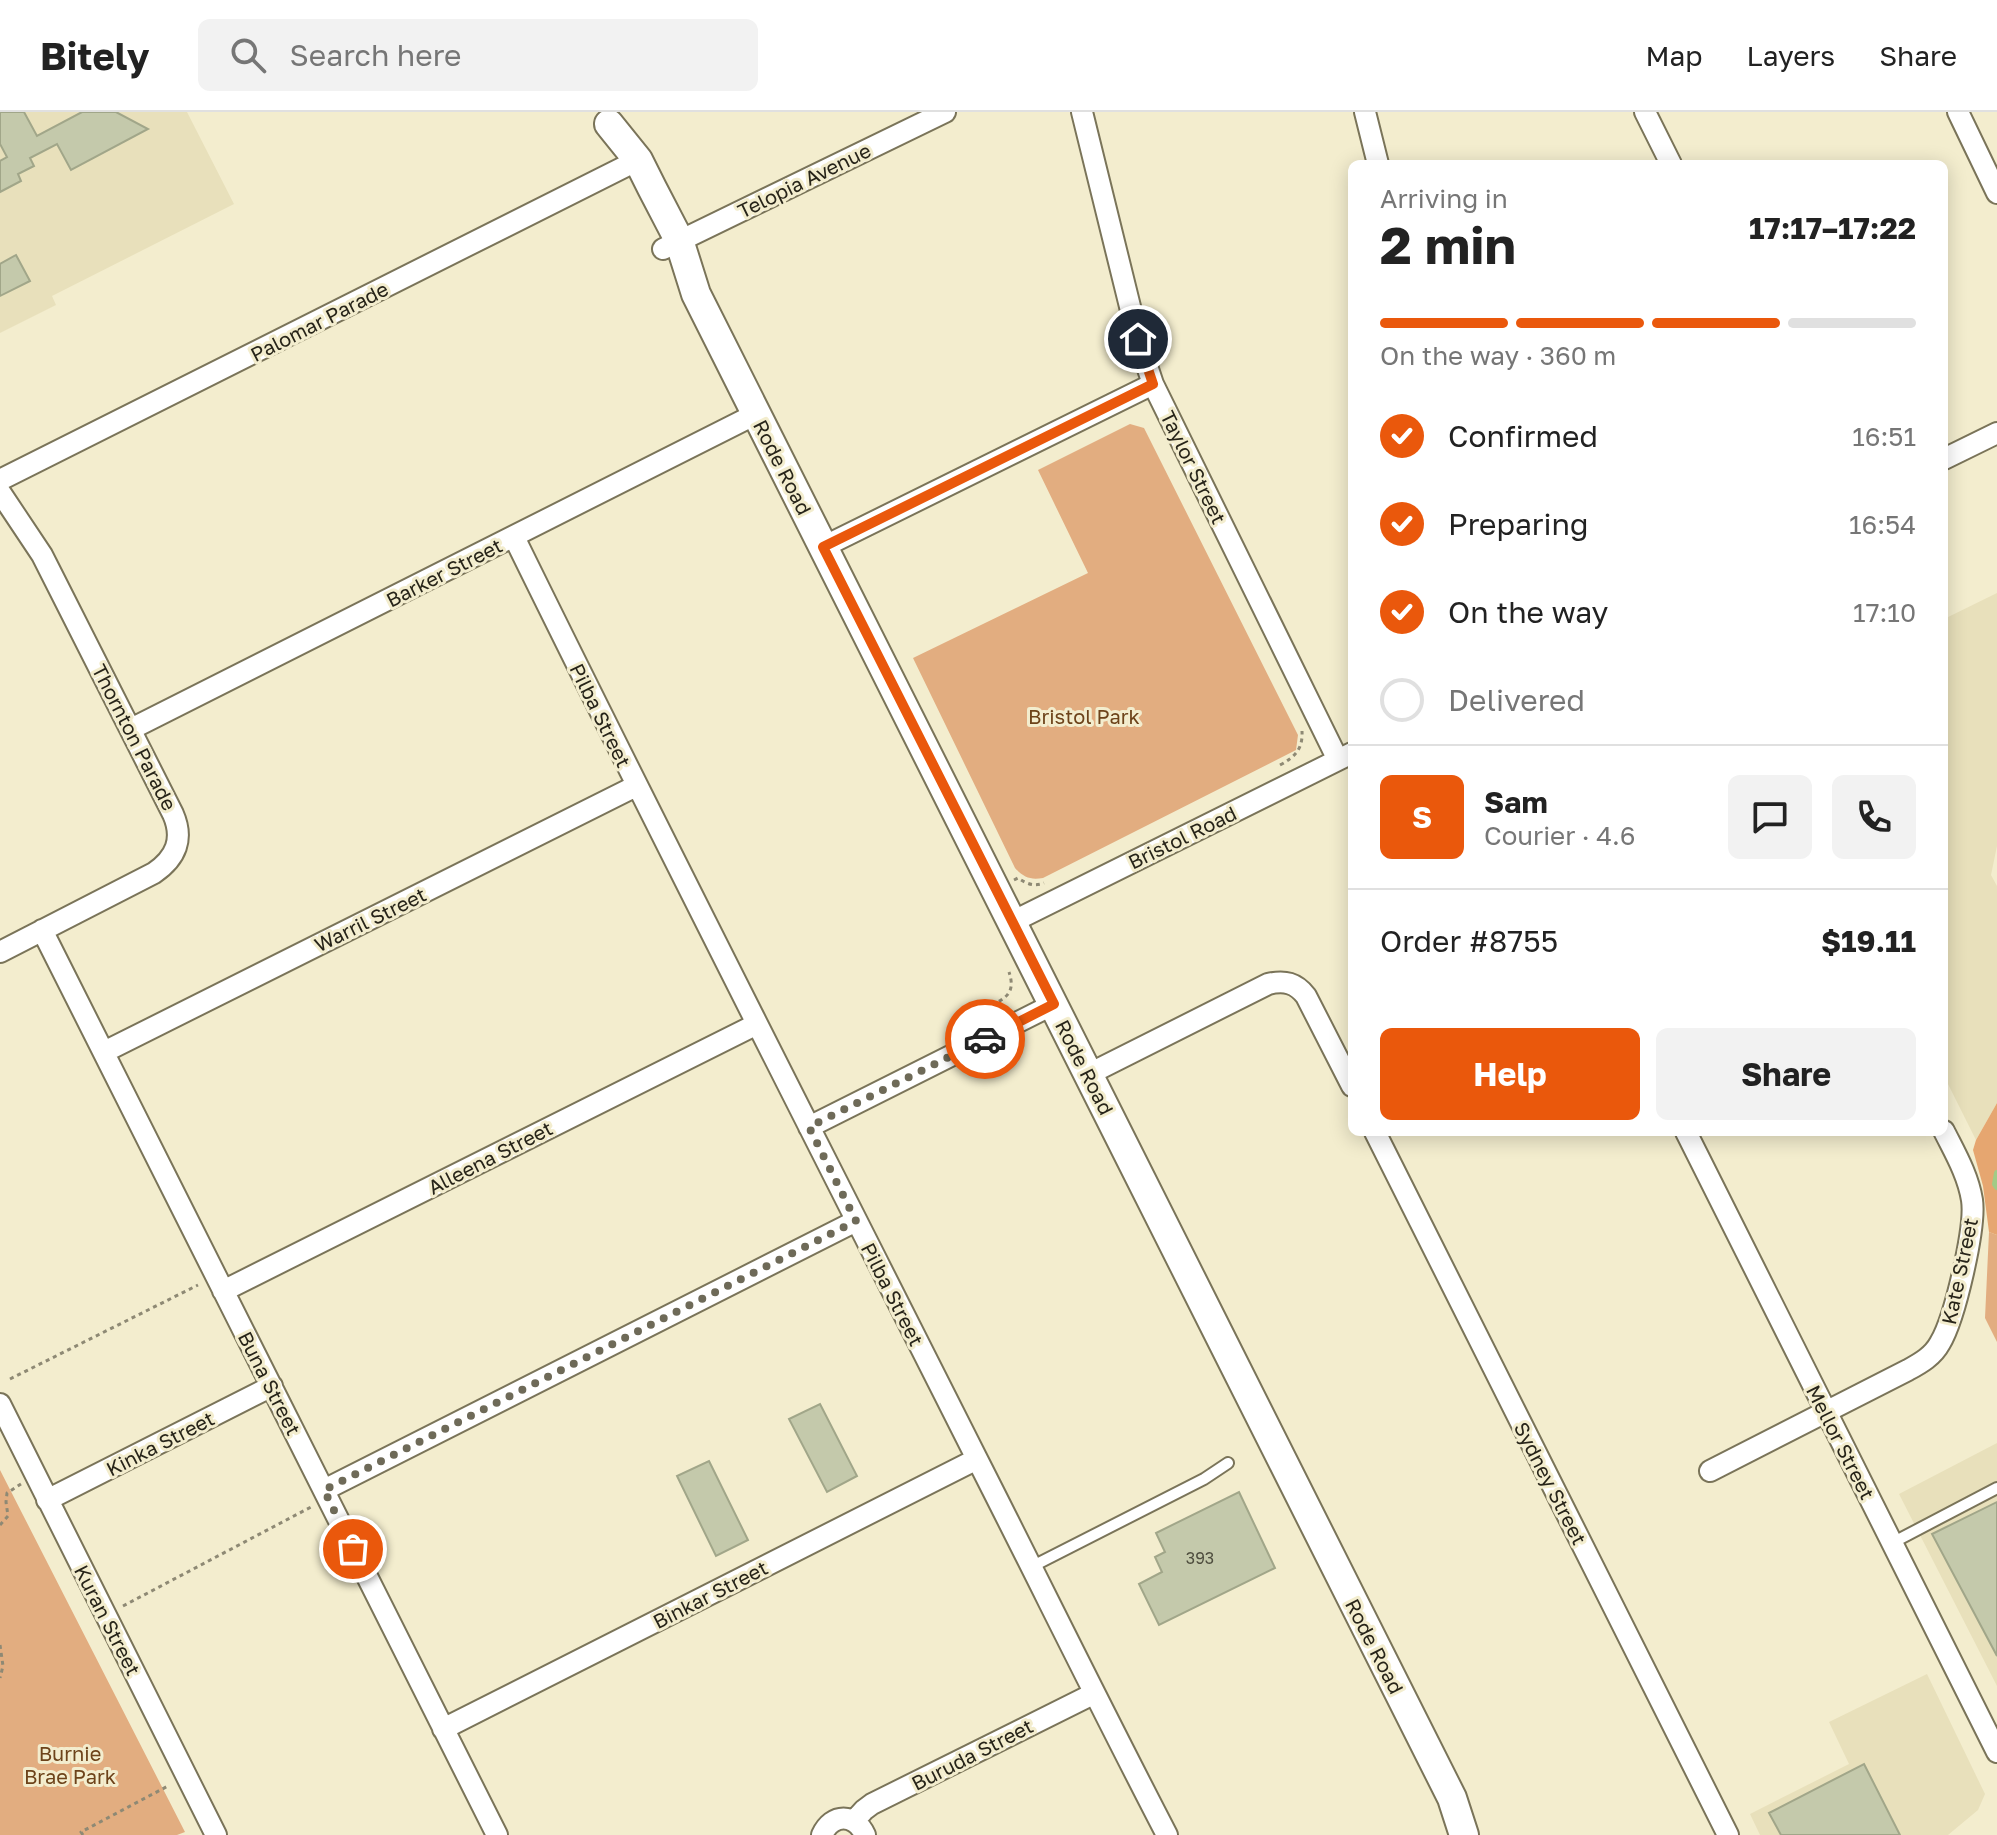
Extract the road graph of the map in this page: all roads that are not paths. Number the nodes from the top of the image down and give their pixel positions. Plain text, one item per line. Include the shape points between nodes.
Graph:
1 (945, 112) edge
2 (1082, 112) edge
3 (1365, 112) edge
4 (1645, 112) edge
5 (1958, 112) edge
6 (922, 117) edge
7 (606, 118) edge
8 (1377, 160) edge
9 (1669, 160) edge
10 (630, 165) junction
11 (1997, 193) edge
12 (671, 244) junction
13 (1153, 384) junction
14 (756, 414) junction
15 (1997, 433) edge
16 (1948, 457) edge
17 (0, 480) edge
18 (0, 492) edge
19 (514, 537) junction
20 (823, 547) junction
21 (131, 729) junction
22 (1345, 756) edge
23 (636, 786) junction
24 (1012, 922) junction
25 (42, 930) junction
26 (0, 952) edge
27 (1054, 1004) junction
28 (757, 1024) junction
29 (104, 1052) junction
30 (1089, 1074) junction
31 (1348, 1078) edge
32 (809, 1127) junction
33 (1377, 1136) edge
34 (1688, 1136) edge
35 (1946, 1136) edge
36 (856, 1221) junction
37 (219, 1284) junction
38 (272, 1386) junction
39 (0, 1404) edge
40 (1826, 1412) junction
41 (977, 1459) junction
42 (1228, 1463) dead end
43 (1710, 1471) dead end
44 (1997, 1488) edge
45 (326, 1494) junction
46 (47, 1500) junction
47 (1892, 1543) junction
48 (1031, 1567) junction
49 (1093, 1694) junction
50 (443, 1729) junction
51 (1997, 1752) edge
52 (1452, 1798) junction
53 (860, 1828) edge
54 (216, 1835) edge
55 (497, 1835) edge
56 (822, 1835) edge
57 (1167, 1835) edge
58 (1464, 1835) edge
59 (1482, 1835) edge
60 (1728, 1835) edge

1 - 6 street, Telopia Avenue
2 - 13 street, Taylor Street
3 - 8 street
4 - 9 street
5 - 11 street
6 - 12 street, Telopia Avenue
7 - 10 main road, Rode Road
10 - 12 main road, Rode Road
10 - 17 street, Palomar Parade
12 - 14 main road, Rode Road
13 - 20 street
13 - 22 street, Taylor Street
14 - 19 street, Barker Street
14 - 20 main road, Rode Road
15 - 16 street
18 - 21 street, Thornton Parade via 42,555
19 - 21 street, Barker Street
19 - 23 street, Pilba Street
20 - 24 main road, Rode Road
21 - 25 street, Thornton Parade via 177,822 176,851 154,873
22 - 24 street, Bristol Road
23 - 28 street, Pilba Street
23 - 29 street, Warril Street
24 - 27 main road, Rode Road
25 - 26 street, Thornton Parade
25 - 29 street, Buna Street
27 - 30 main road, Rode Road
27 - 32 street
28 - 32 street, Pilba Street
28 - 37 street, Alleena Street
29 - 37 street, Buna Street
30 - 31 street via 1268,984 1285,982 1306,996
30 - 52 main road, Rode Road
32 - 36 street, Pilba Street
33 - 60 street, Sydney Street
34 - 40 street, Mellor Street
35 - 40 street, Kate Street via 1966,1176 1973,1217 1947,1330 1923,1361
36 - 41 street, Pilba Street
36 - 45 street
37 - 38 street, Buna Street
38 - 45 street, Buna Street
38 - 46 street, Kinka Street
39 - 46 street, Kuran Street
40 - 43 street, Kate Street
40 - 47 street, Mellor Street
41 - 48 street, Pilba Street
41 - 50 street, Binkar Street
42 - 48 lane
44 - 47 lane
45 - 50 street, Buna Street
46 - 54 street, Kuran Street
47 - 51 street, Mellor Street
48 - 49 street, Pilba Street
49 - 53 street, Buruda Street via 872,1804
49 - 57 street, Pilba Street
50 - 55 street, Buna Street
52 - 58 main road, Rode Road
52 - 59 main road, Rode Road
53 - 56 street, Buruda Street via 840,1819

